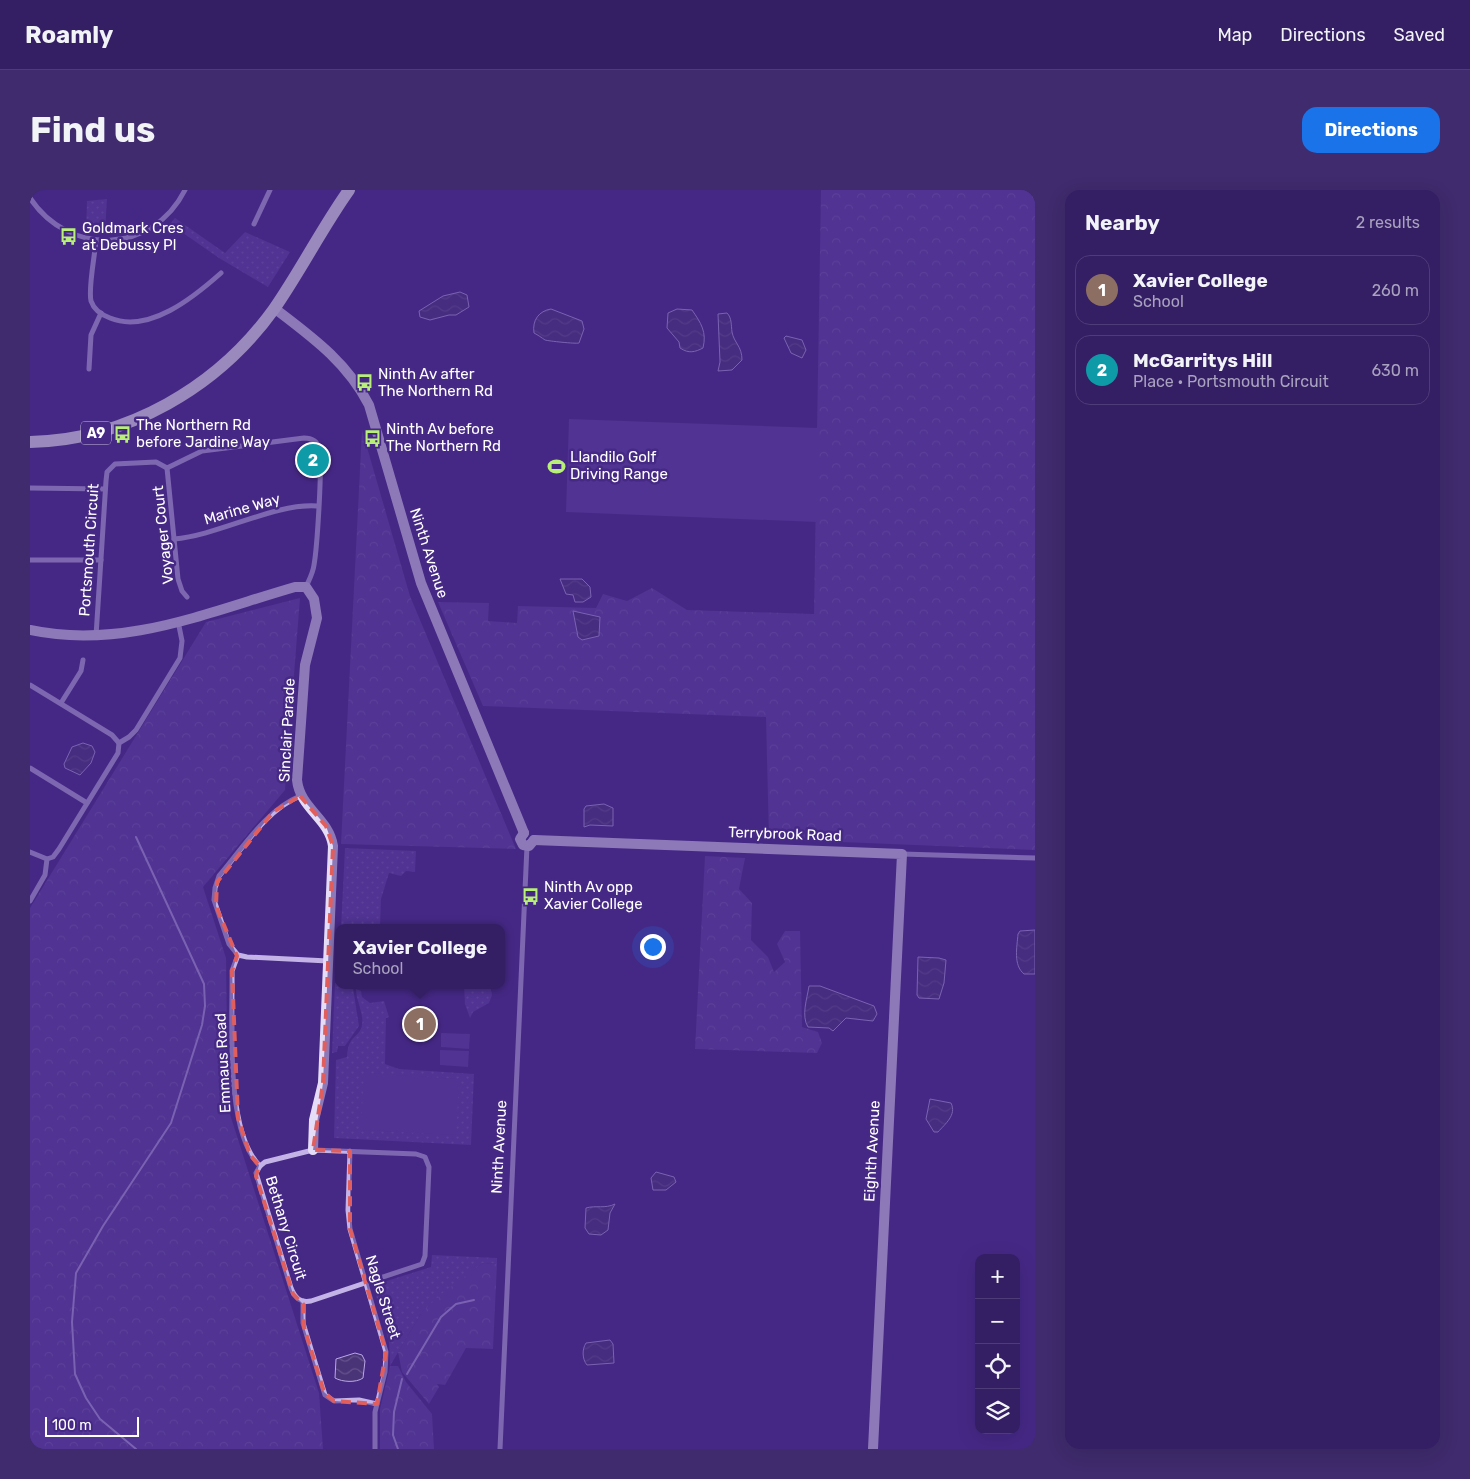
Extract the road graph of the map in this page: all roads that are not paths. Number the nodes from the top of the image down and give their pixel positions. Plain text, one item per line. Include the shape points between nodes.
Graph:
1 (185, 190) edge
2 (270, 190) edge
3 (349, 190) edge
4 (30, 198) edge
5 (254, 224) dead end
6 (96, 240) junction
7 (221, 272) dead end
8 (274, 308) junction
9 (101, 314) junction
10 (89, 369) dead end
11 (30, 442) edge
12 (167, 468) junction
13 (30, 488) edge
14 (105, 489) junction
15 (318, 506) junction
16 (174, 539) junction
17 (30, 560) edge
18 (101, 560) junction
19 (306, 587) junction
20 (187, 597) dead end
21 (178, 621) junction
22 (30, 630) edge
23 (96, 637) junction
24 (83, 660) dead end
25 (30, 685) edge
26 (61, 703) junction
27 (118, 742) junction
28 (30, 768) edge
29 (300, 796) junction
30 (87, 803) junction
31 (530, 843) junction
32 (30, 852) edge
33 (902, 854) junction
34 (1035, 858) edge
35 (47, 859) junction
36 (30, 901) edge
37 (238, 955) junction
38 (328, 961) junction
39 (313, 1150) junction
40 (350, 1151) junction
41 (260, 1166) junction
42 (366, 1283) junction
43 (304, 1301) junction
44 (377, 1404) junction
45 (375, 1449) edge
46 (500, 1449) edge
47 (873, 1449) edge

1 - 6 street via 171,211 147,230 117,240
2 - 5 street
3 - 8 highway, A9
4 - 6 street via 58,226 74,235
6 - 9 street via 90,293 92,304
7 - 9 street via 190,298 155,316 124,322
8 - 11 highway, A9 via 226,361 171,403 100,432
8 - 31 main road, Ninth Avenue via 340,361 369,405 421,583 524,833 520,841
9 - 10 street via 91,335
12 - 14 street, Portsmouth Circuit via 156,462 115,464 108,472
12 - 15 street via 202,451 310,438 320,452
12 - 16 street, Voyager Court
13 - 14 street
14 - 18 street, Portsmouth Circuit
15 - 16 street, Marine Way via 296,507
15 - 19 street via 314,565
16 - 20 street, Voyager Court via 178,579
17 - 18 street
18 - 23 street, Portsmouth Circuit
19 - 21 main road via 295,587
19 - 29 main road, Sinclair Parade via 314,598 317,618 305,665 297,780
21 - 23 main road via 130,633
21 - 27 street via 182,641 180,658 136,730
22 - 23 main road
24 - 26 street
25 - 26 street
26 - 27 street
27 - 30 street via 118,753
28 - 30 street
29 - 37 street via 273,812 216,882 216,906 229,944
29 - 38 main road, Sinclair Parade via 332,838
30 - 35 street via 59,849
31 - 33 main road, Terrybrook Road
31 - 46 street, Ninth Avenue
32 - 35 street
33 - 34 street, Terrybrook Road
33 - 47 main road, Eighth Avenue
35 - 36 street via 45,875
37 - 38 street
37 - 41 street, Emmaus Road via 232,970 235,1105 250,1155
38 - 39 main road, Sinclair Parade via 322,1083 314,1120
39 - 40 street, Bethany Circuit
39 - 41 street, Bethany Circuit
40 - 42 street, Nagle Street via 348,1217
40 - 42 street, Bethany Circuit via 419,1154 429,1167 424,1261 416,1268
41 - 43 street, Bethany Circuit via 256,1176 291,1288 295,1296
42 - 43 street, Bethany Circuit
42 - 44 street, Nagle Street via 386,1352
43 - 44 street via 303,1323 325,1395 334,1401 360,1400
44 - 45 street, Nagle Street

